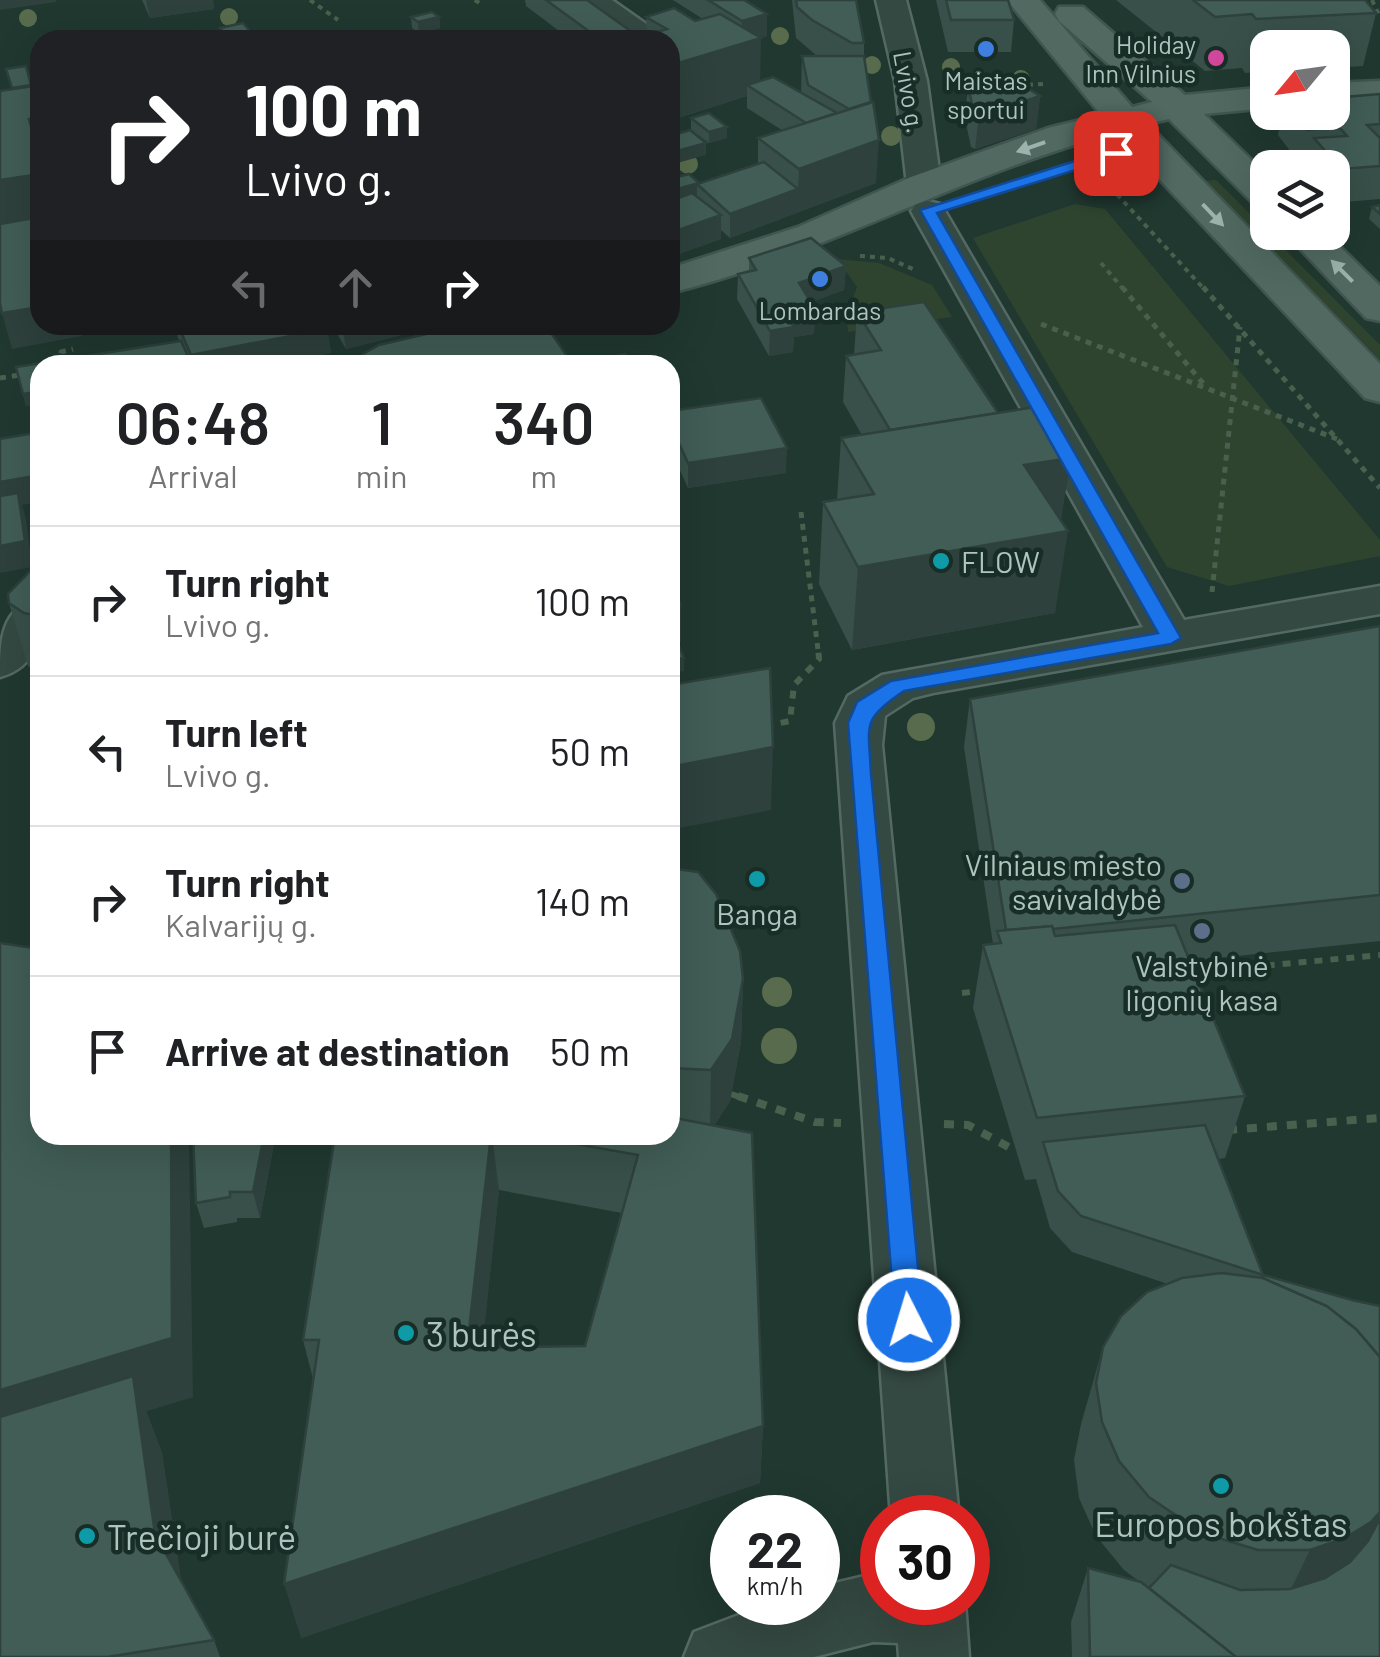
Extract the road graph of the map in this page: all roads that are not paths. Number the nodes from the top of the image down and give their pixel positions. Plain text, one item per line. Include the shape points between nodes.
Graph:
1 (592, 0) edge
2 (891, 0) edge
3 (1023, 0) edge
4 (1053, 0) edge
5 (638, 30) edge
6 (1380, 91) edge
7 (1350, 92) edge
8 (1250, 101) edge
9 (1380, 108) edge
10 (1350, 110) edge
11 (1250, 116) edge
12 (1189, 119) junction
13 (1134, 132) junction
14 (1250, 179) edge
15 (926, 198) junction
16 (1321, 250) edge
17 (680, 278) edge
18 (1380, 308) edge
19 (1380, 389) edge
20 (1380, 600) edge
21 (30, 624) edge
22 (1171, 638) junction
23 (0, 662) edge
24 (923, 1495) edge
25 (860, 1611) edge
26 (720, 1657) edge

1 - 5 street
2 - 15 street, Lvivo g. via 911,81
3 - 13 main road
4 - 12 main road
6 - 7 main road
8 - 12 main road
9 - 10 main road
11 - 12 main road
12 - 13 main road
12 - 14 main road
13 -> 15 main road
13 - 15 main road via 1086,161
13 -> 19 main road
15 - 17 main road
15 - 22 street, Lvivo g.
18 -> 16 main road
20 - 22 street via 1220,605
21 - 23 street
22 - 24 street via 898,686 865,707 858,723
25 - 26 street

